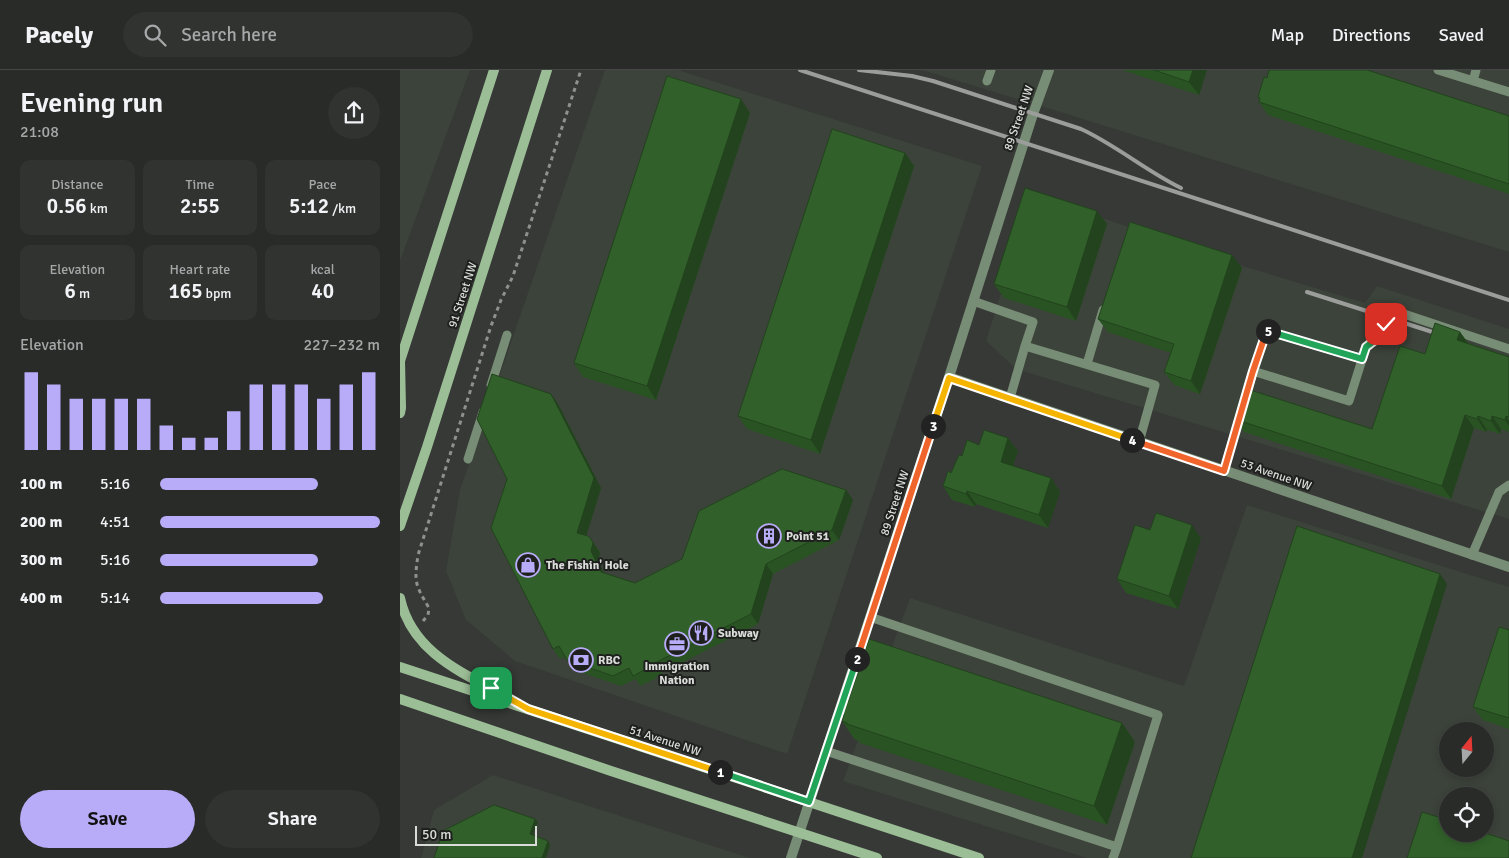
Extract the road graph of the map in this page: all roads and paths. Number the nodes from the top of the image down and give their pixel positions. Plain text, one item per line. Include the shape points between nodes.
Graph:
1 (494, 70) edge
2 (548, 70) edge
3 (991, 70) edge
4 (1049, 70) edge
5 (1438, 70) edge
6 (1476, 70) edge
7 (987, 81) dead end
8 (1473, 81) junction
9 (1509, 92) edge
10 (1107, 299) edge
11 (974, 302) junction
12 (507, 336) dead end
13 (1026, 346) junction
14 (1509, 348) edge
15 (1362, 359) junction
16 (400, 361) edge
17 (1087, 364) junction
18 (1253, 371) junction
19 (949, 378) junction
20 (489, 392) edge
21 (1010, 398) junction
22 (486, 402) edge
23 (400, 412) edge
24 (1139, 442) junction
25 (468, 459) dead end
26 (1224, 471) junction
27 (1509, 485) edge
28 (400, 526) edge
29 (1472, 555) junction
30 (1509, 567) edge
31 (400, 598) edge
32 (870, 617) junction
33 (400, 666) edge
34 (403, 703) edge
35 (528, 709) junction
36 (826, 751) junction
37 (809, 802) junction
38 (799, 833) junction
39 (1117, 847) junction
40 (791, 858) edge
41 (877, 858) edge
42 (979, 858) edge
43 (1113, 858) edge

1 - 16 main road
2 - 28 main road, 91 Street NW
3 - 7 lane
4 - 11 street, 89 Street NW
5 - 8 lane
6 - 8 lane
8 - 9 lane
10 - 17 lane
11 - 13 lane via 1033,322
11 - 19 street, 89 Street NW
12 - 20 lane
13 - 17 lane
13 - 21 lane
14 - 15 lane via 1392,310 1379,337 1366,347
15 - 18 lane via 1267,330
15 - 18 lane via 1349,401
16 - 23 main road
17 - 24 lane via 1155,385
18 - 26 lane
19 - 21 street, 53 Avenue NW
19 - 32 street, 89 Street NW
21 - 24 street, 53 Avenue NW
22 - 25 lane
24 - 26 street, 53 Avenue NW
26 - 29 street, 53 Avenue NW
27 - 29 lane via 1499,492
29 - 30 street, 53 Avenue NW
31 - 35 main road via 406,619 420,641 431,651 454,668
32 - 36 street, 89 Street NW
32 - 39 lane via 1158,715
33 - 35 main road, 51 Avenue NW
34 - 38 main road
35 - 37 main road, 51 Avenue NW
36 - 37 street, 89 Street NW
36 - 39 lane
37 - 38 street, 89 Street NW
37 - 42 main road, 51 Avenue NW
38 - 40 street, 89 Street NW
38 - 41 main road
39 - 43 lane

